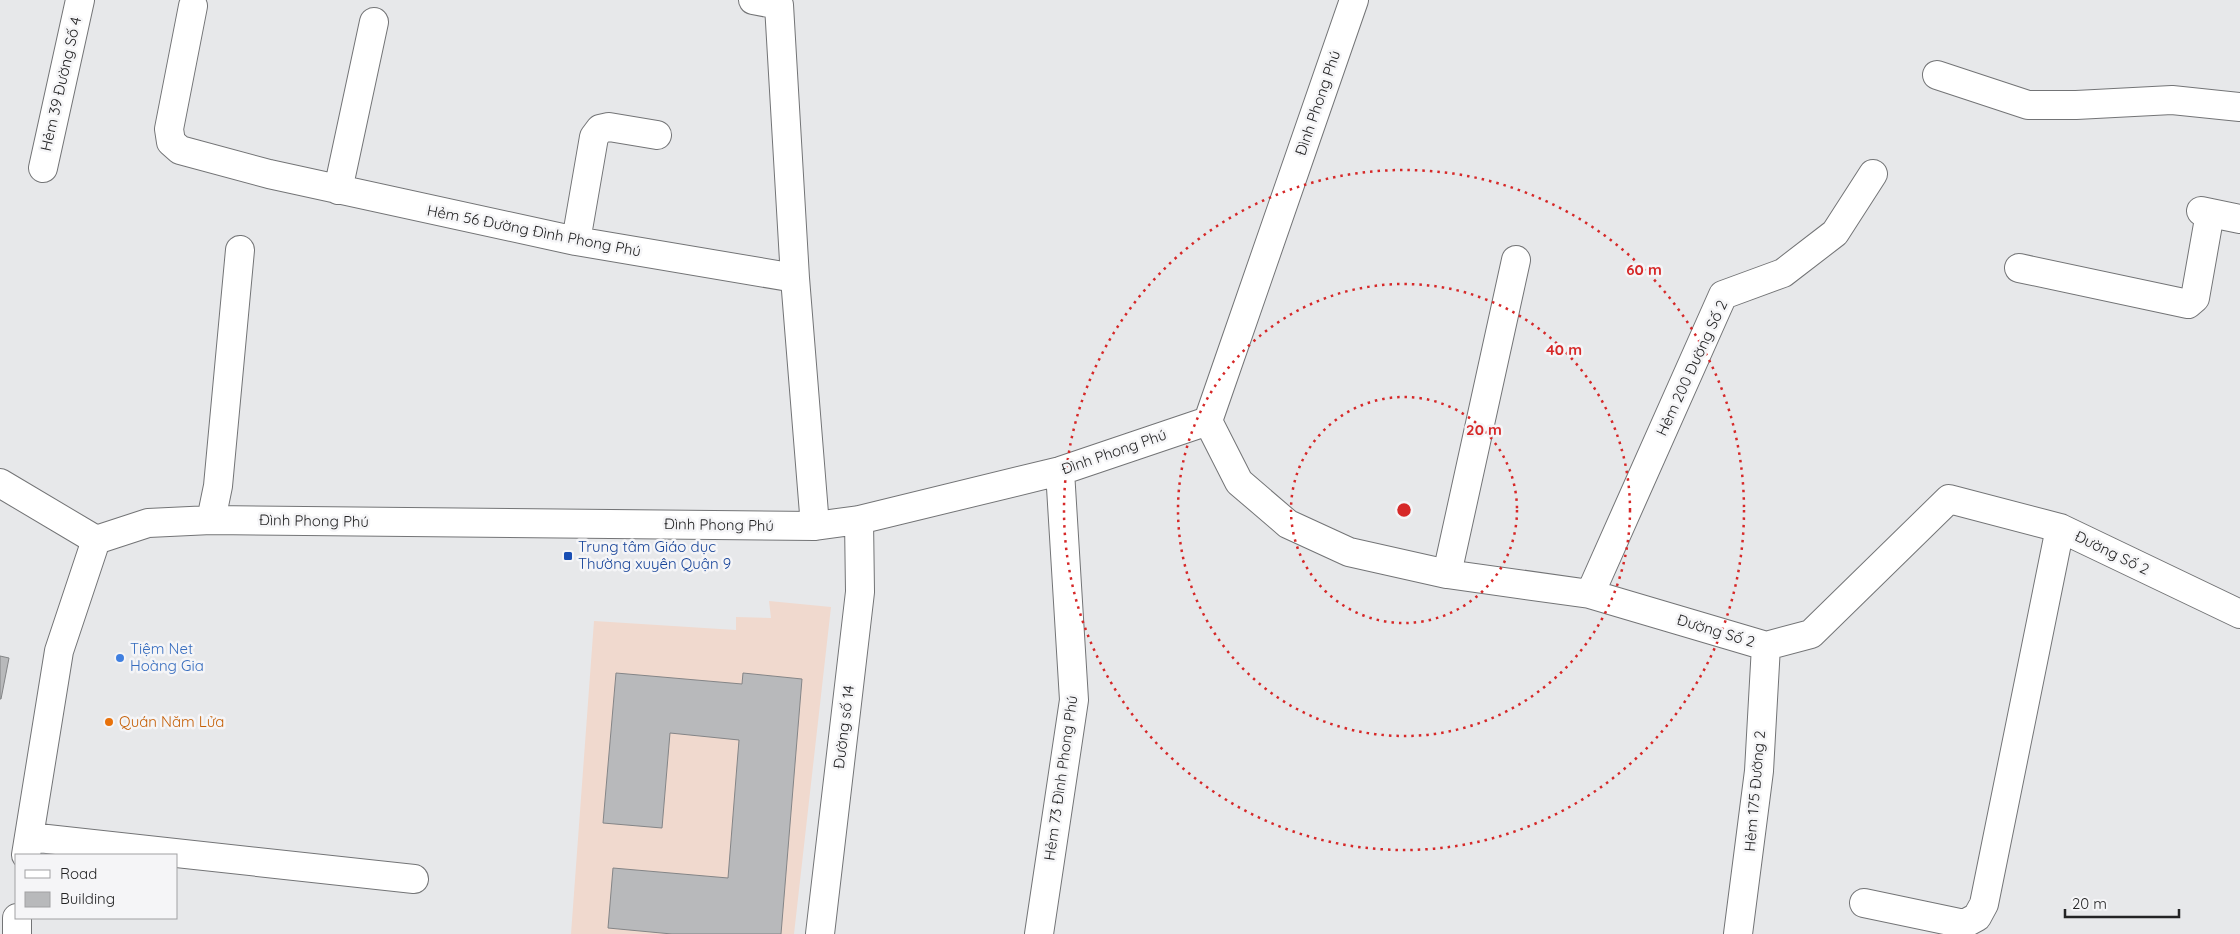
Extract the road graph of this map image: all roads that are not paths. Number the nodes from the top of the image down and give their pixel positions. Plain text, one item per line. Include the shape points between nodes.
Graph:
1 (80, 0) edge
2 (753, 0) edge
3 (1354, 0) edge
4 (193, 6) dead end
5 (374, 22) dead end
6 (1937, 75) dead end
7 (2240, 107) edge
8 (657, 135) dead end
9 (43, 168) dead end
10 (1873, 174) dead end
11 (338, 190) junction
12 (2240, 219) edge
13 (576, 241) junction
14 (240, 250) dead end
15 (1516, 260) dead end
16 (2019, 268) dead end
17 (795, 278) junction
18 (1208, 421) junction
19 (1060, 471) junction
20 (0, 483) edge
21 (211, 520) junction
22 (859, 520) junction
23 (815, 526) junction
24 (2060, 528) junction
25 (96, 540) junction
26 (1447, 574) junction
27 (1590, 594) junction
28 (2240, 614) edge
29 (1766, 646) junction
30 (28, 846) edge
31 (122, 854) edge
32 (178, 859) edge
33 (414, 879) dead end
34 (1864, 903) dead end
35 (17, 919) edge
36 (17, 934) edge
37 (820, 934) edge
38 (1040, 934) edge
39 (1738, 934) edge

1 - 9 street, Hẻm 39 Đường Số 4
2 - 17 street via 779,4
3 - 18 street, Đình Phong Phú
4 - 11 street, Hẻm 56 Đường Đình Phong Phú via 172,106 171,142 189,154
5 - 11 street
6 - 7 street via 2028,105 2172,100
8 - 13 street via 609,127 600,129 594,137
10 - 27 street, Hẻm 200 Đường Số 2 via 1835,232 1783,273 1723,295
11 - 13 street, Hẻm 56 Đường Đình Phong Phú
12 - 16 street via 2206,212 2195,298 2188,304
13 - 17 street, Hẻm 56 Đường Đình Phong Phú
14 - 21 street via 218,486
15 - 26 street
17 - 23 street
18 - 19 street, Đình Phong Phú
18 - 26 street, Đường Số 2 via 1239,482 1288,524 1349,552
19 - 22 street, Đình Phong Phú
19 - 38 street, Hẻm 73 Đình Phong Phú via 1074,700
20 - 25 street
21 - 23 street, Đình Phong Phú
21 - 25 street, Đình Phong Phú via 148,523
22 - 23 street, Đình Phong Phú
22 - 37 street, Đường số 14 via 860,592
24 - 28 street, Đường Số 2
24 - 29 street, Đường Số 2 via 1949,499 1811,634
24 - 34 street via 1984,904 1977,917 1964,924
25 - 30 street via 59,652
26 - 27 street, Đường Số 2
27 - 29 street, Đường Số 2
29 - 39 street, Hẻm 175 Đường 2 via 1759,771
30 - 31 street
32 - 33 street
35 - 36 street

